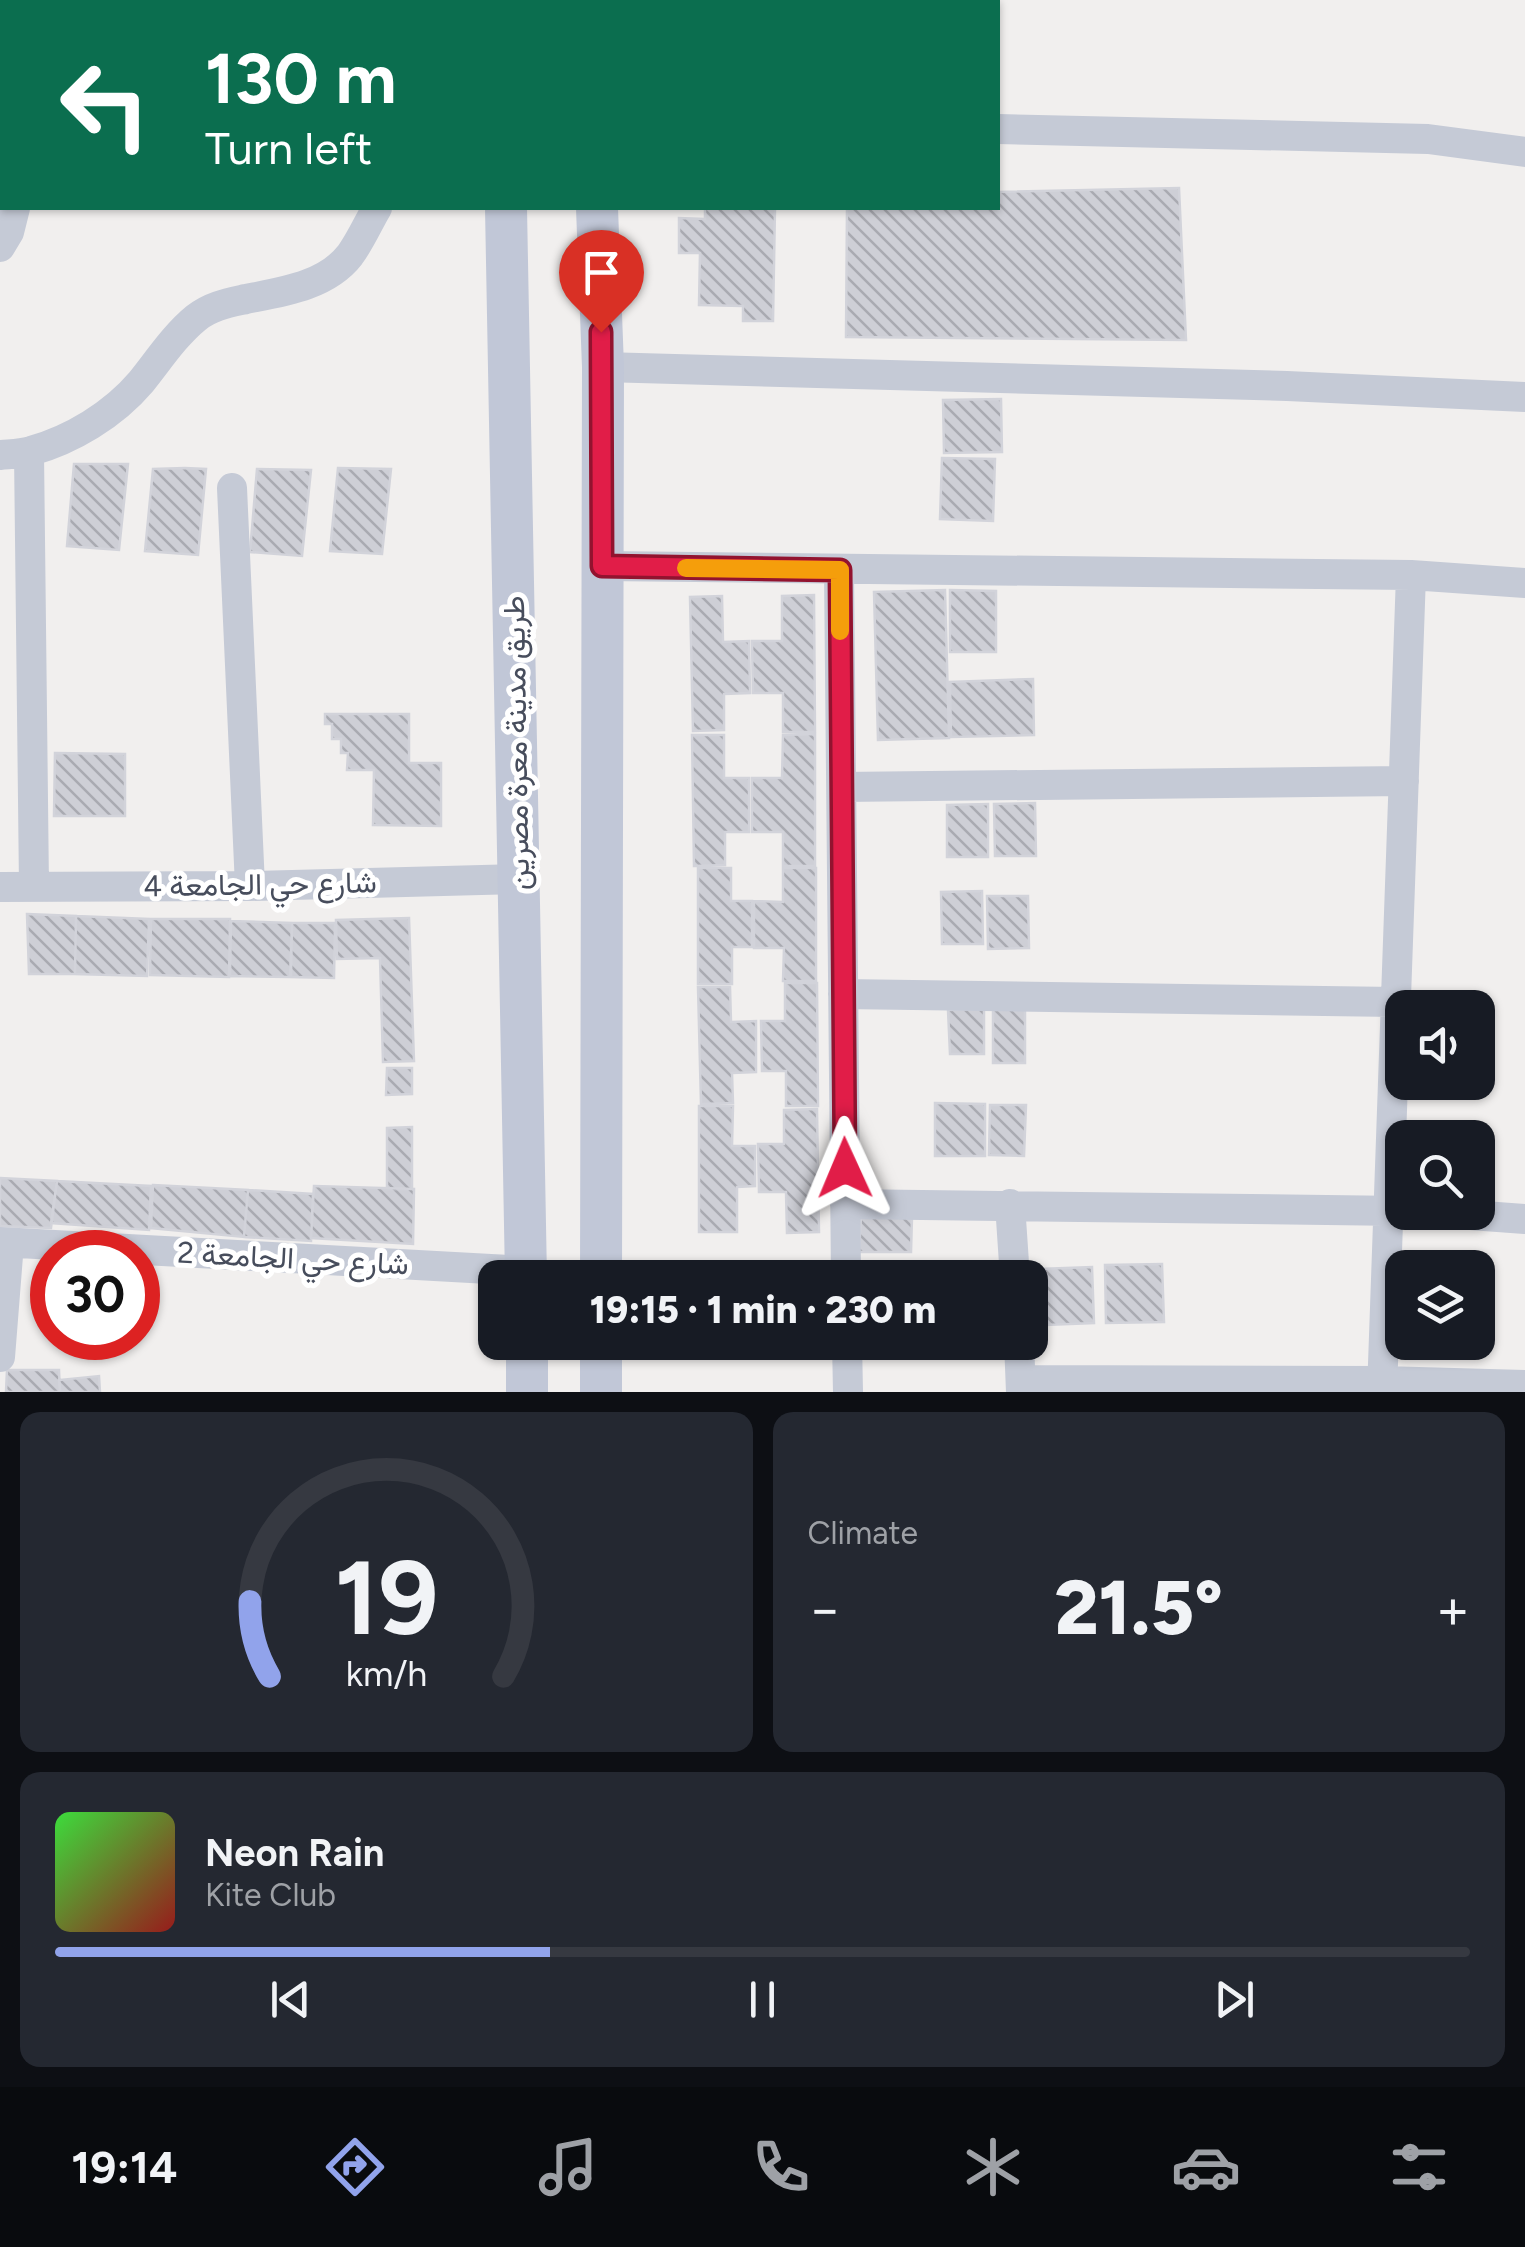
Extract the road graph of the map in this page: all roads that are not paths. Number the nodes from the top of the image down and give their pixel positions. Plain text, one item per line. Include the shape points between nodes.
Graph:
1 (1000, 129) edge
2 (1525, 152) edge
3 (14, 210) edge
4 (376, 210) edge
5 (506, 210) edge
6 (597, 210) edge
7 (0, 247) edge
8 (603, 367) junction
9 (1525, 397) edge
10 (14, 454) edge
11 (232, 488) dead end
12 (602, 566) junction
13 (840, 570) junction
14 (1411, 575) junction
15 (1525, 583) edge
16 (1404, 781) junction
17 (842, 787) junction
18 (519, 878) junction
19 (250, 886) junction
20 (0, 887) edge
21 (34, 887) junction
22 (1396, 990) edge
23 (844, 994) junction
24 (1385, 1002) edge
25 (846, 1204) junction
26 (1010, 1204) junction
27 (1385, 1210) edge
28 (1495, 1216) edge
29 (1525, 1218) edge
30 (1394, 1230) edge
31 (4, 1242) edge
32 (526, 1260) edge
33 (601, 1260) edge
34 (846, 1260) edge
35 (1014, 1260) edge
36 (478, 1271) edge
37 (0, 1356) edge
38 (527, 1360) edge
39 (601, 1360) edge
40 (847, 1360) edge
41 (1020, 1360) edge
42 (1525, 1385) edge
43 (1021, 1386) edge
44 (1382, 1386) edge
45 (527, 1392) edge
46 (601, 1392) edge
47 (848, 1392) edge

1 - 2 street via 1428,139
3 - 7 street
4 - 10 street via 348,258 318,281 211,308 116,406 69,436
5 - 18 main road, طريق مدينة معرة مصرين
6 - 8 main road
8 - 9 street
8 - 12 main road
10 - 21 street
11 - 19 street
12 - 13 street
12 - 33 main road
13 - 14 street
13 - 17 street
14 - 15 street
14 - 16 street
16 - 17 street
16 - 22 street
17 - 23 street
18 - 19 street, شارع حي الجامعة 4
18 - 32 main road, طريق مدينة معرة مصرين
19 - 21 street, شارع حي الجامعة 4
20 - 21 street, شارع حي الجامعة 4
23 - 24 street
23 - 25 street
25 - 26 street
25 - 34 street
26 - 27 street
26 - 35 street
28 - 29 street
30 - 44 street
31 - 36 street, شارع حي الجامعة 2
31 - 37 street
38 - 45 main road
39 - 46 main road
40 - 47 street
41 - 43 street
42 - 44 street
43 - 44 street

